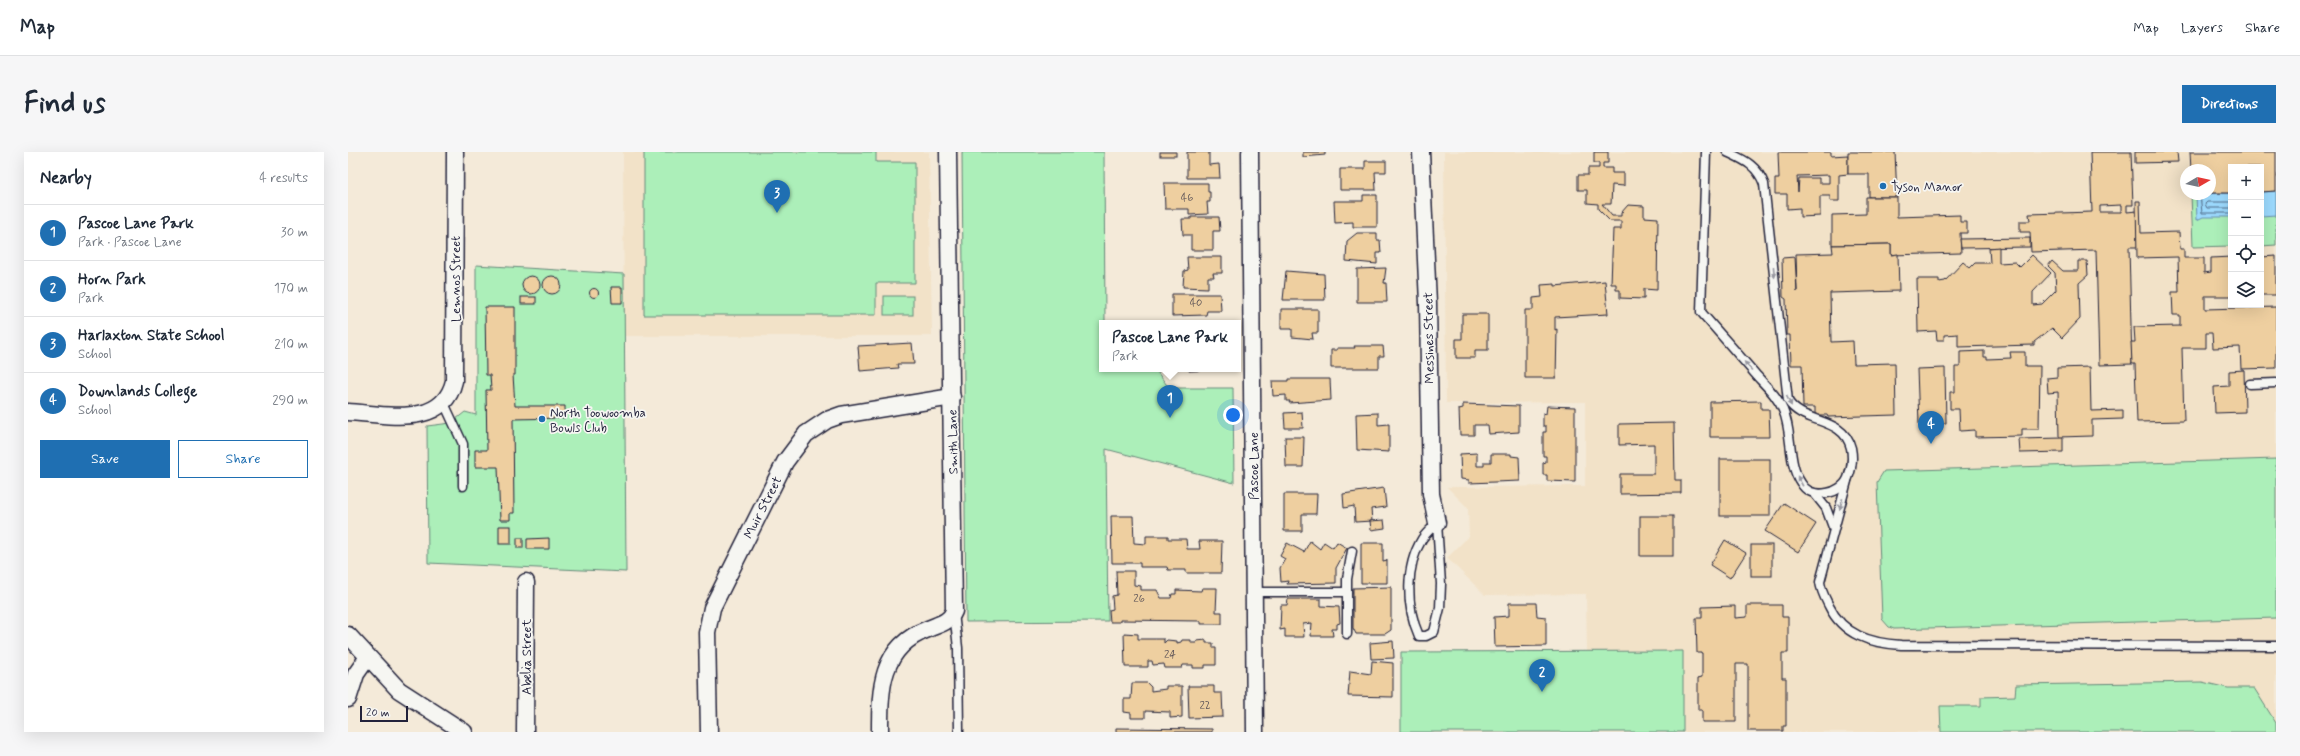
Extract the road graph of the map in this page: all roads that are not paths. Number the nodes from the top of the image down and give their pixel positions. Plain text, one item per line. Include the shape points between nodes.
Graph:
1 (455, 152) edge
2 (948, 152) edge
3 (1250, 152) edge
4 (1421, 152) edge
5 (1706, 152) edge
6 (1727, 152) edge
7 (2276, 383) edge
8 (2250, 384) dead end
9 (952, 397) junction
10 (444, 403) junction
11 (348, 412) edge
12 (1848, 478) junction
13 (463, 486) dead end
14 (1814, 493) junction
15 (1436, 523) junction
16 (1833, 530) junction
17 (1352, 551) dead end
18 (526, 582) dead end
19 (1254, 592) junction
20 (1347, 592) junction
21 (954, 610) junction
22 (1347, 634) dead end
23 (348, 635) edge
24 (2276, 646) edge
25 (368, 657) junction
26 (348, 699) edge
27 (464, 732) edge
28 (525, 732) edge
29 (709, 732) edge
30 (880, 732) edge
31 (959, 732) edge
32 (1255, 732) edge

1 - 10 street, Lemnos Street via 454,381 453,389
2 - 9 street, Smith Lane
3 - 19 street, Pascoe Lane
4 - 15 street, Messines Street via 1428,303 1430,494
14 -> 5 lane via 1807,491 1797,476 1787,418 1779,400 1701,312
6 -> 12 lane via 1752,164 1761,176 1770,234 1788,401 1796,411 1836,427 1847,438 1852,453
7 - 8 lane
9 - 21 street, Smith Lane
9 - 29 street, Muir Street via 841,415 815,427 791,452 712,608 707,632
10 - 11 street via 438,409 422,415
10 - 13 lane via 463,444
12 - 14 lane via 1837,490 1830,493
12 -> 16 lane
14 - 16 lane via 1826,508
15 - 15 lane via 1441,584 1440,608 1434,632 1419,636 1410,609 1409,576 1422,540
16 - 24 lane via 1820,576 1822,593 1833,615 1844,628 1875,642 1901,645
17 - 20 lane
18 - 28 street, Abelia Street
19 - 20 lane
19 - 32 street, Pascoe Lane
20 - 22 lane
21 - 30 street via 949,620 917,633 893,655 880,687
21 - 31 lane, Smith Lane via 958,648
23 - 25 street
25 - 26 street via 356,674
25 - 27 street via 404,694

